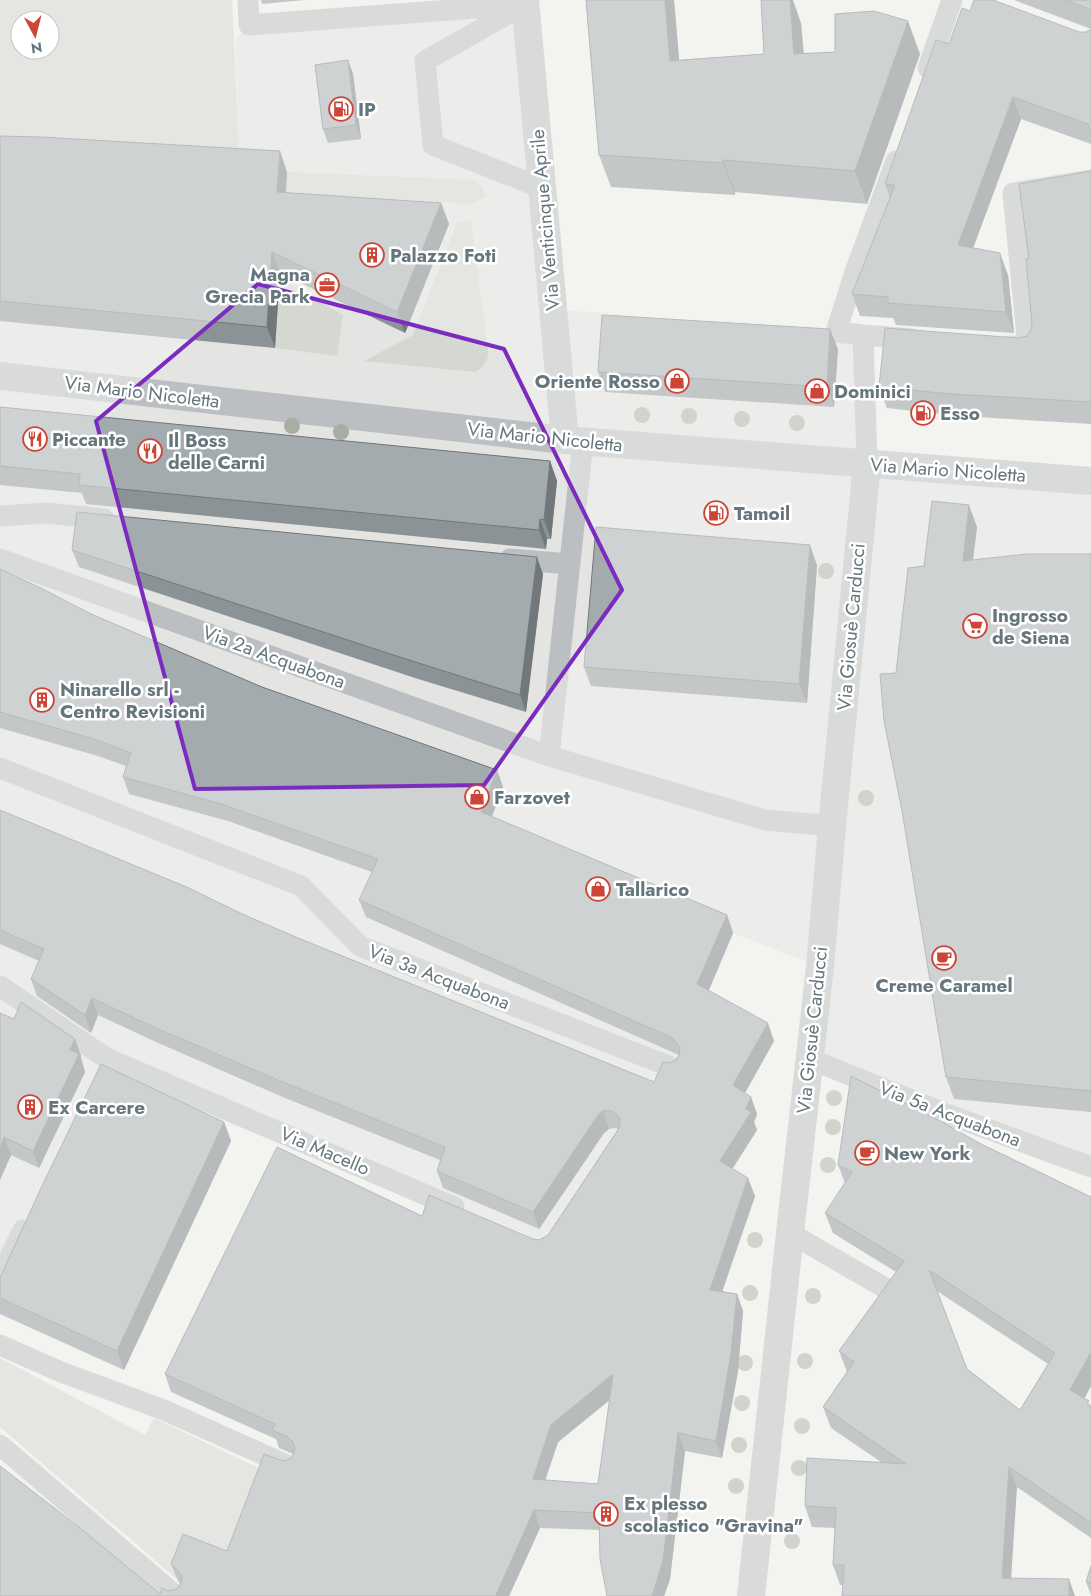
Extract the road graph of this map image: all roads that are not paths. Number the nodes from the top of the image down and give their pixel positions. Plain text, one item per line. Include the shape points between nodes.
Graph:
1 (248, 0) edge
2 (952, 0) edge
3 (525, 2) edge
4 (923, 82) edge
5 (901, 146) edge
6 (1091, 180) edge
7 (542, 188) junction
8 (863, 335) junction
9 (931, 340) edge
10 (989, 344) edge
11 (0, 376) edge
12 (574, 441) junction
13 (867, 464) junction
14 (1091, 481) edge
15 (0, 516) edge
16 (126, 521) edge
17 (491, 557) edge
18 (0, 559) edge
19 (570, 564) junction
20 (549, 756) junction
21 (0, 768) edge
22 (832, 826) junction
23 (0, 986) edge
24 (810, 1059) junction
25 (674, 1068) edge
26 (1091, 1168) edge
27 (33, 1209) edge
28 (471, 1214) edge
29 (790, 1233) junction
30 (0, 1277) edge
31 (885, 1288) edge
32 (0, 1345) edge
33 (0, 1445) edge
34 (289, 1466) edge
35 (176, 1596) edge
36 (751, 1596) edge

1 - 3 lane via 250,26
2 - 4 lane
3 - 7 street, Via Venticinque Aprile
3 - 7 lane via 425,61 433,145
5 - 8 lane via 836,332
6 - 10 lane via 1013,193 1028,347
7 - 12 street, Via Venticinque Aprile
8 - 9 lane
8 - 13 lane
11 - 12 street, Via Mario Nicoletta
12 - 13 street, Via Mario Nicoletta
12 - 19 lane
13 - 14 street, Via Mario Nicoletta
13 - 22 street, Via Giosuè Carducci
15 - 16 lane via 47,514
17 - 19 lane
18 - 20 lane, Via 2a Acquabona
19 - 20 lane
20 - 22 lane, Via 2a Acquabona via 765,820
21 - 25 lane, Via 3a Acquabona via 301,886 360,946
22 - 24 street, Via Giosuè Carducci
23 - 28 lane, Via Macello via 102,1066
24 - 26 lane, Via 5a Acquabona
24 - 29 street, Via Giosuè Carducci
27 - 30 lane
29 - 31 lane
29 - 36 street, Via Giosuè Carducci
32 - 34 lane via 60,1372 164,1410
33 - 35 lane

